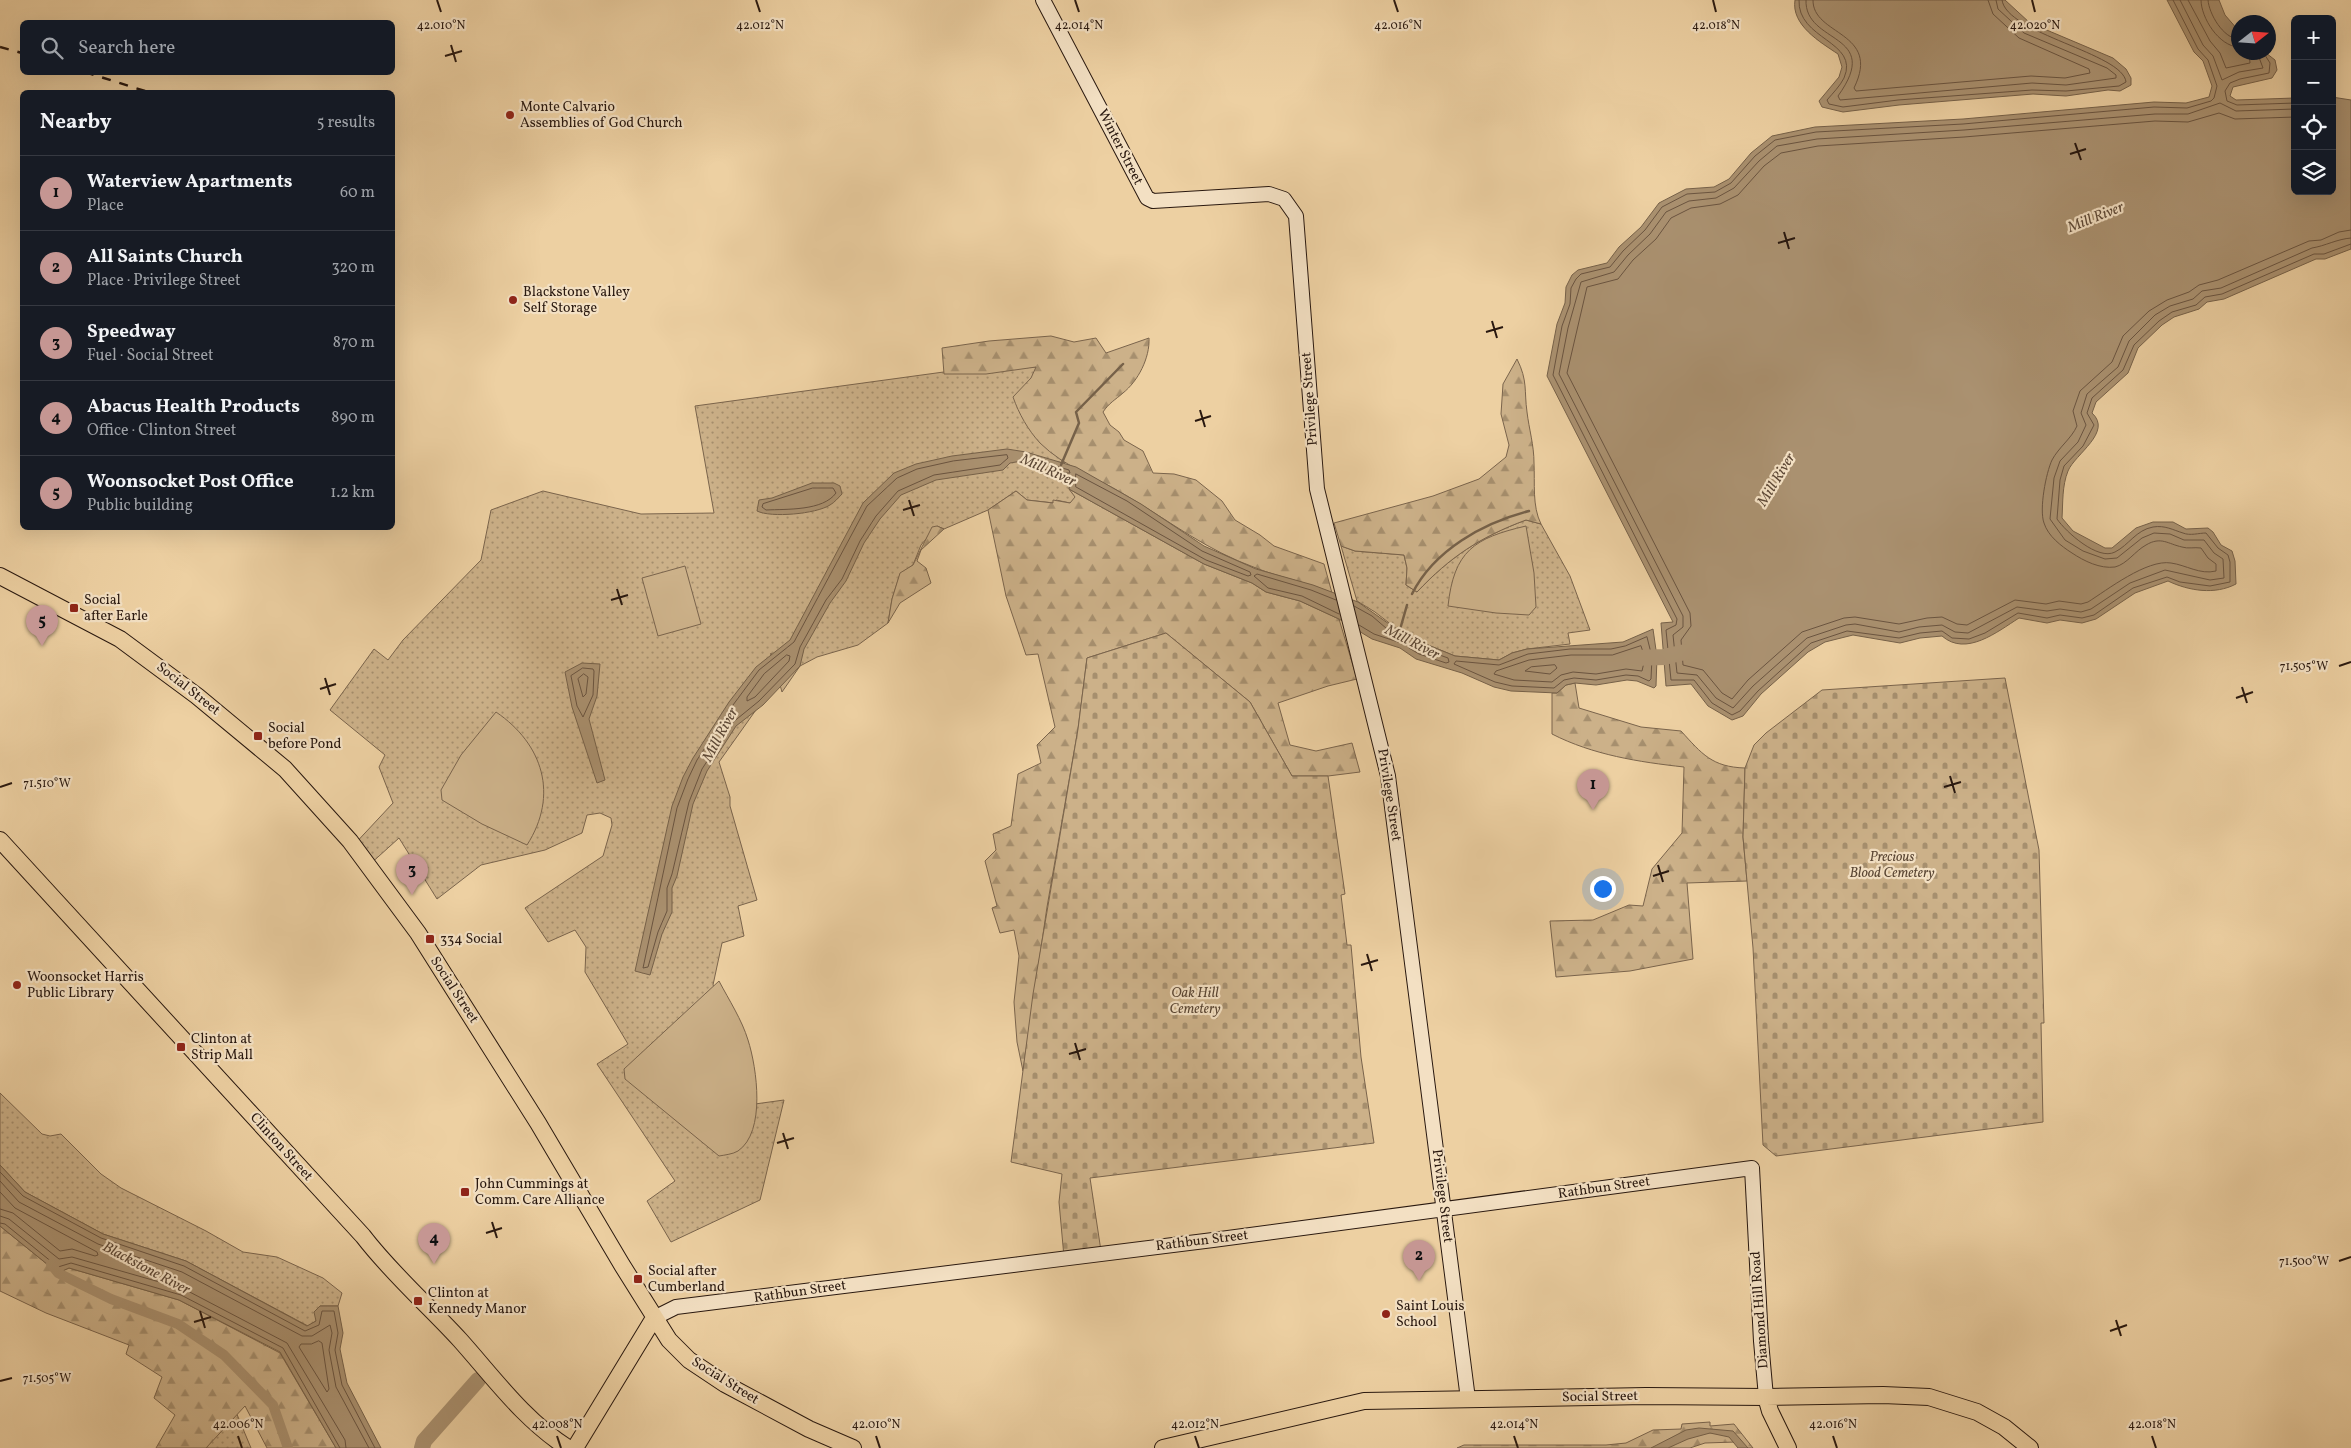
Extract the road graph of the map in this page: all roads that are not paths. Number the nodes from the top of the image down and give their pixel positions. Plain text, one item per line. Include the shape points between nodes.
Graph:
1 (1043, 0) edge
2 (1284, 199) joint
3 (0, 576) edge
4 (0, 840) edge
5 (1752, 1168) joint
6 (1444, 1208) junction
7 (654, 1318) junction
8 (1766, 1397) junction
9 (1468, 1399) junction
10 (2028, 1447) edge
11 (568, 1448) edge
12 (575, 1448) edge
13 (853, 1448) edge
14 (1163, 1448) edge
15 (1788, 1448) edge

1 - 2 main road, Winter Street via 1147,198 1269,194
2 - 6 main road, Privilege Street via 1296,216 1317,489 1388,776
3 - 7 main road, Social Street via 120,638 198,696 285,769 350,841 418,934 567,1169
4 - 11 main road, Clinton Street via 514,1402 545,1433
5 - 6 main road, Rathbun Street
5 - 8 main road, Diamond Hill Road
6 - 7 main road, Rathbun Street via 676,1307
6 - 9 main road, Privilege Street
7 - 12 main road
7 - 13 main road, Social Street via 678,1350 712,1376 809,1429
8 - 9 main road, Social Street
8 - 10 main road, Social Street via 1883,1394 1928,1397 1977,1412 2004,1427
8 - 15 main road, Diamond Hill Road
9 - 14 main road, Social Street via 1396,1399 1346,1404

